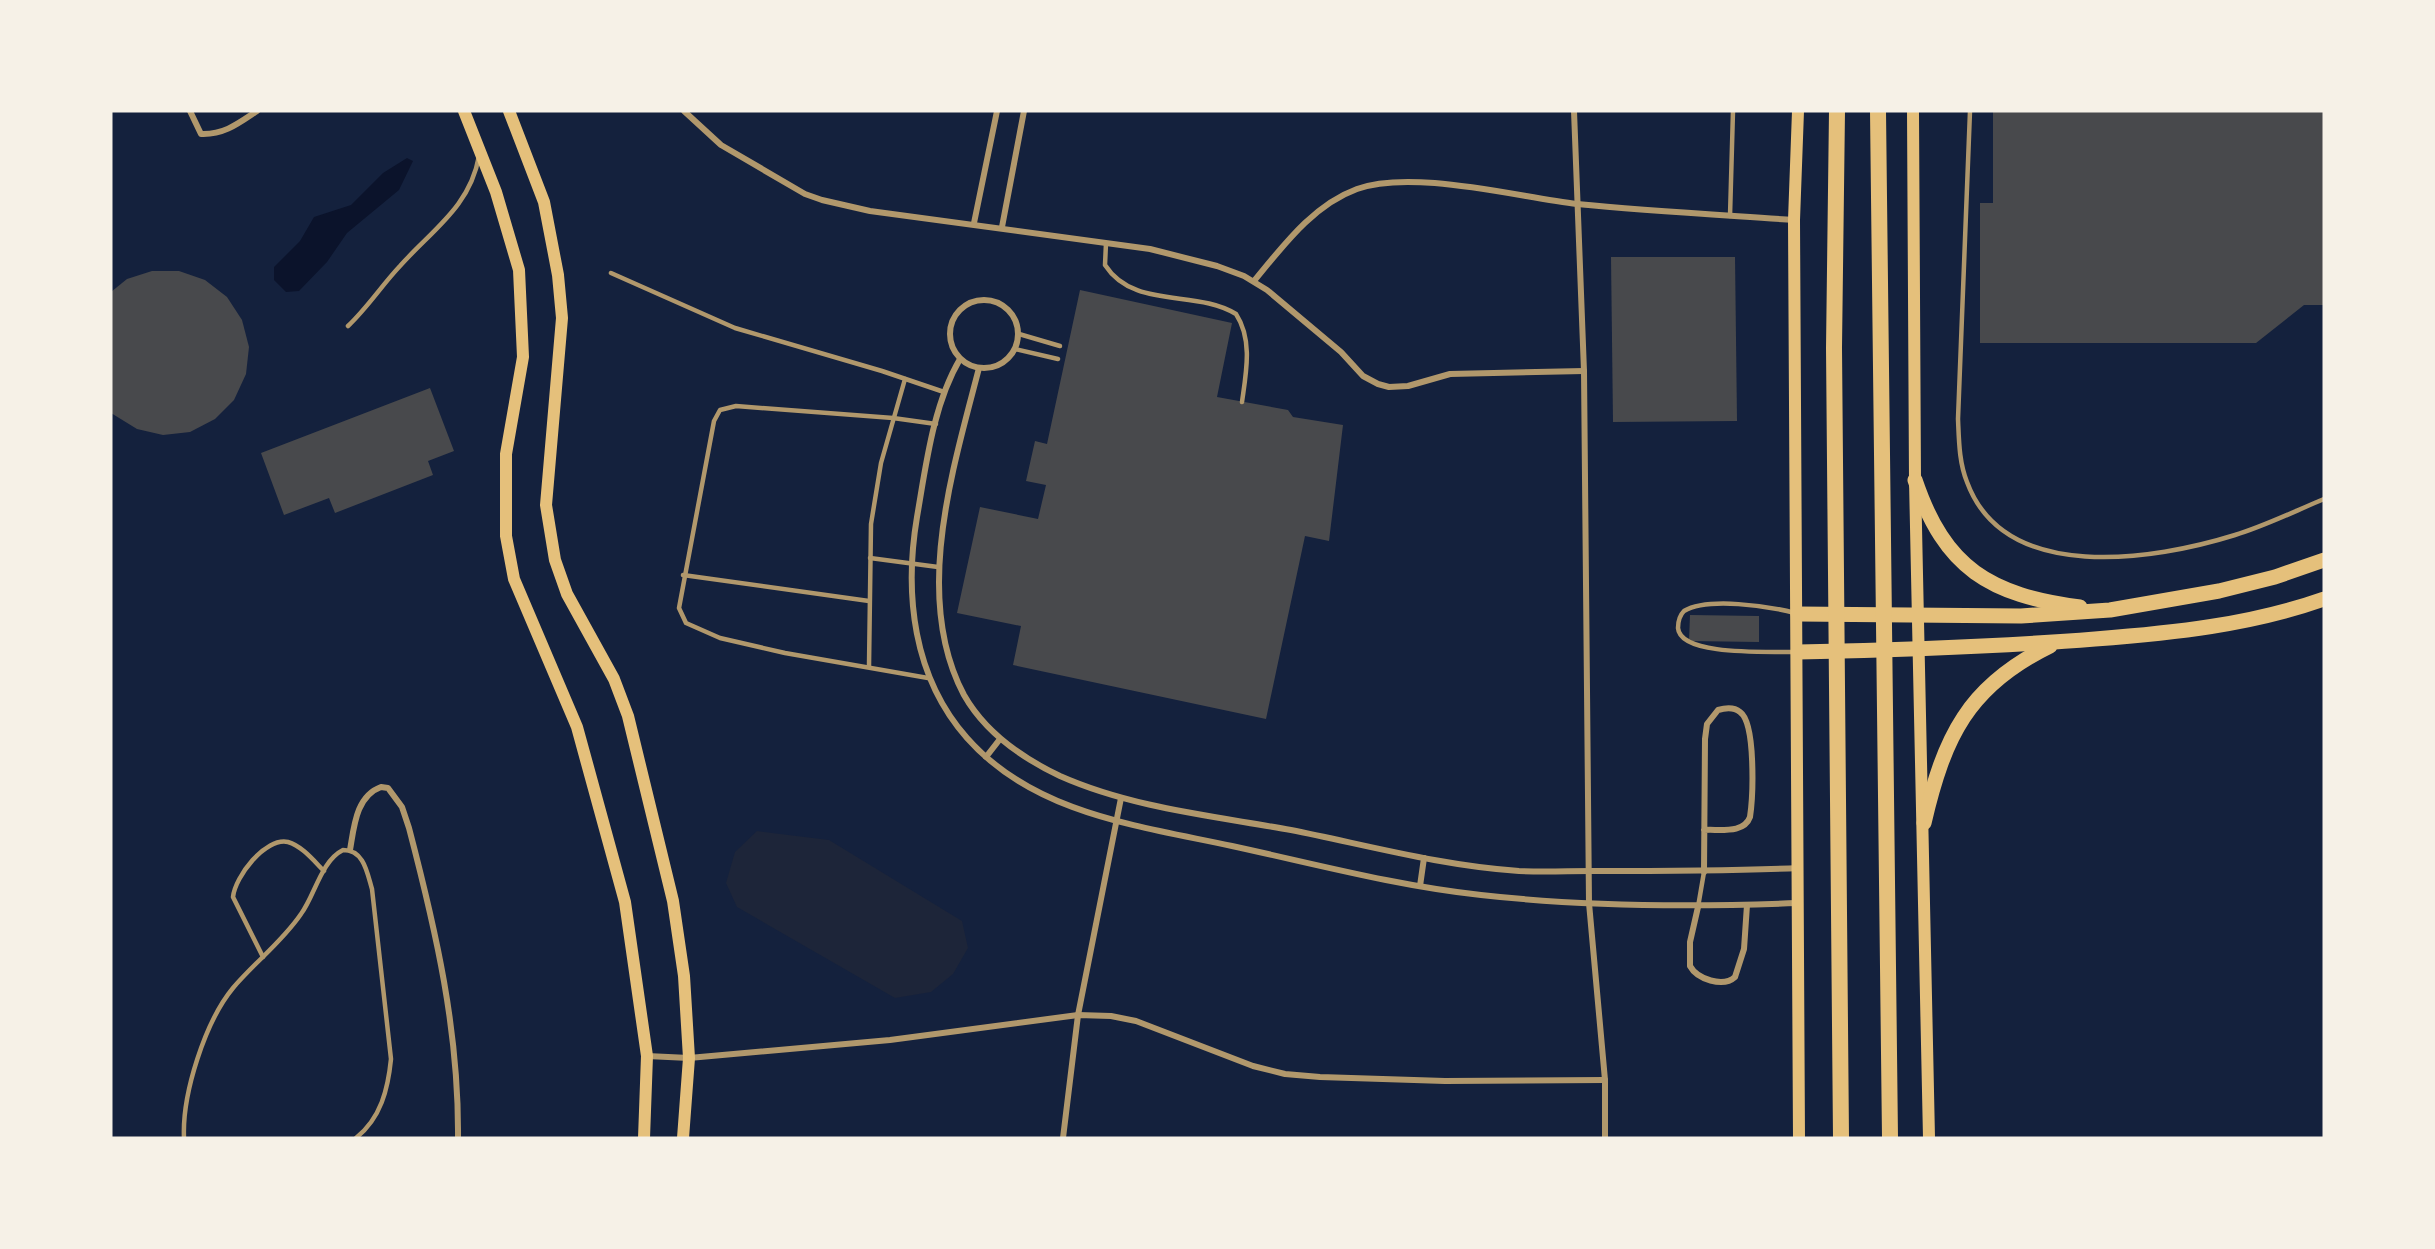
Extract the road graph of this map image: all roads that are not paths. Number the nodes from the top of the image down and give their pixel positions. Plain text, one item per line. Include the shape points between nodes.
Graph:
1 (190, 111) edge
2 (257, 111) edge
3 (464, 111) edge
4 (509, 111) edge
5 (684, 111) edge
6 (997, 111) edge
7 (1024, 111) edge
8 (1574, 111) edge
9 (1733, 111) edge
10 (1798, 111) edge
11 (1837, 111) edge
12 (1878, 111) edge
13 (1912, 111) edge
14 (1970, 111) edge
15 (480, 150) junction
16 (1576, 204) junction
17 (1730, 216) junction
18 (1794, 220) junction
19 (974, 223) junction
20 (1002, 227) junction
21 (1106, 243) junction
22 (611, 273) dead end
23 (1254, 281) junction
24 (348, 326) dead end
25 (1018, 334) junction
26 (1060, 346) dead end
27 (1015, 349) junction
28 (960, 359) junction
29 (1058, 359) dead end
30 (979, 368) junction
31 (1584, 371) junction
32 (905, 379) junction
33 (944, 392) junction
34 (1242, 402) dead end
35 (893, 418) junction
36 (937, 424) junction
37 (1915, 480) junction
38 (2324, 499) edge
39 (870, 558) junction
40 (910, 565) junction
41 (2323, 566) edge
42 (938, 567) junction
43 (683, 575) junction
44 (2324, 599) edge
45 (869, 601) junction
46 (2110, 610) junction
47 (1911, 613) junction
48 (1798, 614) junction
49 (2059, 642) junction
50 (1920, 649) junction
51 (1798, 652) junction
52 (869, 666) junction
53 (928, 678) junction
54 (1000, 739) junction
55 (986, 757) junction
56 (1121, 798) junction
57 (1116, 821) junction
58 (1924, 823) junction
59 (1704, 830) junction
60 (350, 850) junction
61 (1424, 858) junction
62 (1800, 868) junction
63 (324, 871) junction
64 (1589, 871) junction
65 (1704, 872) junction
66 (1420, 886) junction
67 (1589, 903) junction
68 (1799, 903) junction
69 (1747, 905) junction
70 (1698, 906) junction
71 (263, 957) junction
72 (1078, 1015) junction
73 (647, 1056) junction
74 (689, 1058) junction
75 (1605, 1080) junction
76 (184, 1138) edge
77 (356, 1138) edge
78 (458, 1138) edge
79 (644, 1138) edge
80 (683, 1138) edge
81 (1063, 1138) edge
82 (1605, 1138) edge
83 (1799, 1138) edge
84 (1841, 1138) edge
85 (1890, 1138) edge
86 (1929, 1138) edge

1 - 2 street via 201,134 210,135 227,130
3 - 15 main road
4 - 74 main road via 544,202 558,275 562,318 546,505 548,530 567,594 614,679 628,716 673,901 684,976
5 - 19 street via 722,145 805,194 870,211
6 - 19 street
7 - 20 street
8 - 16 street
9 - 17 lane
10 - 18 main road
11 - 84 highway via 1834,348
12 - 85 highway
13 - 37 main road
14 - 38 lane via 1958,419 1960,458 1967,483 1992,520 2017,541 2038,548 2090,558 2126,556 2195,546 2237,534
15 - 24 lane via 475,177 453,212
15 - 73 main road via 519,270 522,308 523,357 506,454 506,536 514,579 577,727 610,842 625,902
16 - 17 street
16 - 23 street via 1422,182 1358,188 1331,200 1302,226
16 - 31 street
17 - 18 street
18 - 48 main road
19 - 20 street
20 - 21 street
21 - 23 street via 1184,257
21 - 34 lane via 1105,265 1121,282 1160,296 1215,304 1236,314 1247,348
22 - 32 lane via 735,328
23 - 31 street via 1341,352 1363,376 1389,387 1450,374
25 - 26 lane
25 - 27 street
25 - 28 street via 1007,308 990,300 970,302 955,314 951,323 950,342
27 - 29 lane
27 - 30 street via 998,365
28 - 30 street
28 - 33 street
30 - 42 street via 960,440
31 - 64 street
32 - 33 lane
32 - 35 lane
33 - 36 street
35 - 36 lane
35 - 39 lane via 875,493
35 - 43 lane via 730,406 720,410 714,421
36 - 40 street via 927,460
37 - 46 main road via 1937,534 1977,574 2015,594 2039,601
37 - 47 main road
39 - 40 lane
39 - 45 lane
40 - 42 lane
40 - 53 street via 916,636
41 - 46 main road via 2219,591
42 - 54 street via 940,614 954,672 981,721
43 - 45 lane
43 - 52 lane via 679,595 681,617 699,630 785,653
44 - 49 main road via 2191,631
45 - 52 lane
46 - 47 main road via 2021,616
47 - 48 main road
47 - 50 main road
48 - 51 main road
48 - 51 lane via 1759,605 1697,606 1684,611 1678,625 1684,639 1707,648
49 - 50 main road
49 - 58 main road via 2007,670 1962,719 1936,773
50 - 51 main road
50 - 58 main road
51 - 62 main road
52 - 53 lane
53 - 55 street via 952,720
54 - 55 street
54 - 56 street via 1058,775
55 - 57 street via 1043,795
56 - 57 street
56 - 61 street
57 - 66 street
57 - 72 street
58 - 86 main road
59 - 59 street via 1739,829 1749,822 1752,766 1748,727 1741,712 1734,709 1718,710 1707,724
59 - 65 street
60 - 63 lane via 336,854
60 - 77 lane via 364,862 372,889 391,1059 381,1105
60 - 78 street via 359,809 375,789 388,788 402,807 409,828 445,976 455,1043
61 - 64 street via 1516,870
61 - 66 street
62 - 65 street
62 - 68 main road
63 - 71 lane via 303,913
63 - 71 lane via 296,845 280,842 246,867 232,897
64 - 65 street
64 - 67 street
65 - 70 lane
66 - 67 street via 1479,895
67 - 70 street
67 - 75 street
68 - 69 street
68 - 83 main road
69 - 70 street
69 - 70 street via 1740,964 1735,977 1723,982 1701,977 1690,966 1690,942
71 - 76 lane via 231,991 208,1035 189,1082
72 - 74 street via 890,1040
72 - 75 street via 1136,1021 1253,1066 1285,1074 1445,1081
72 - 81 street
73 - 74 street
73 - 79 main road
74 - 80 main road
75 - 82 street

